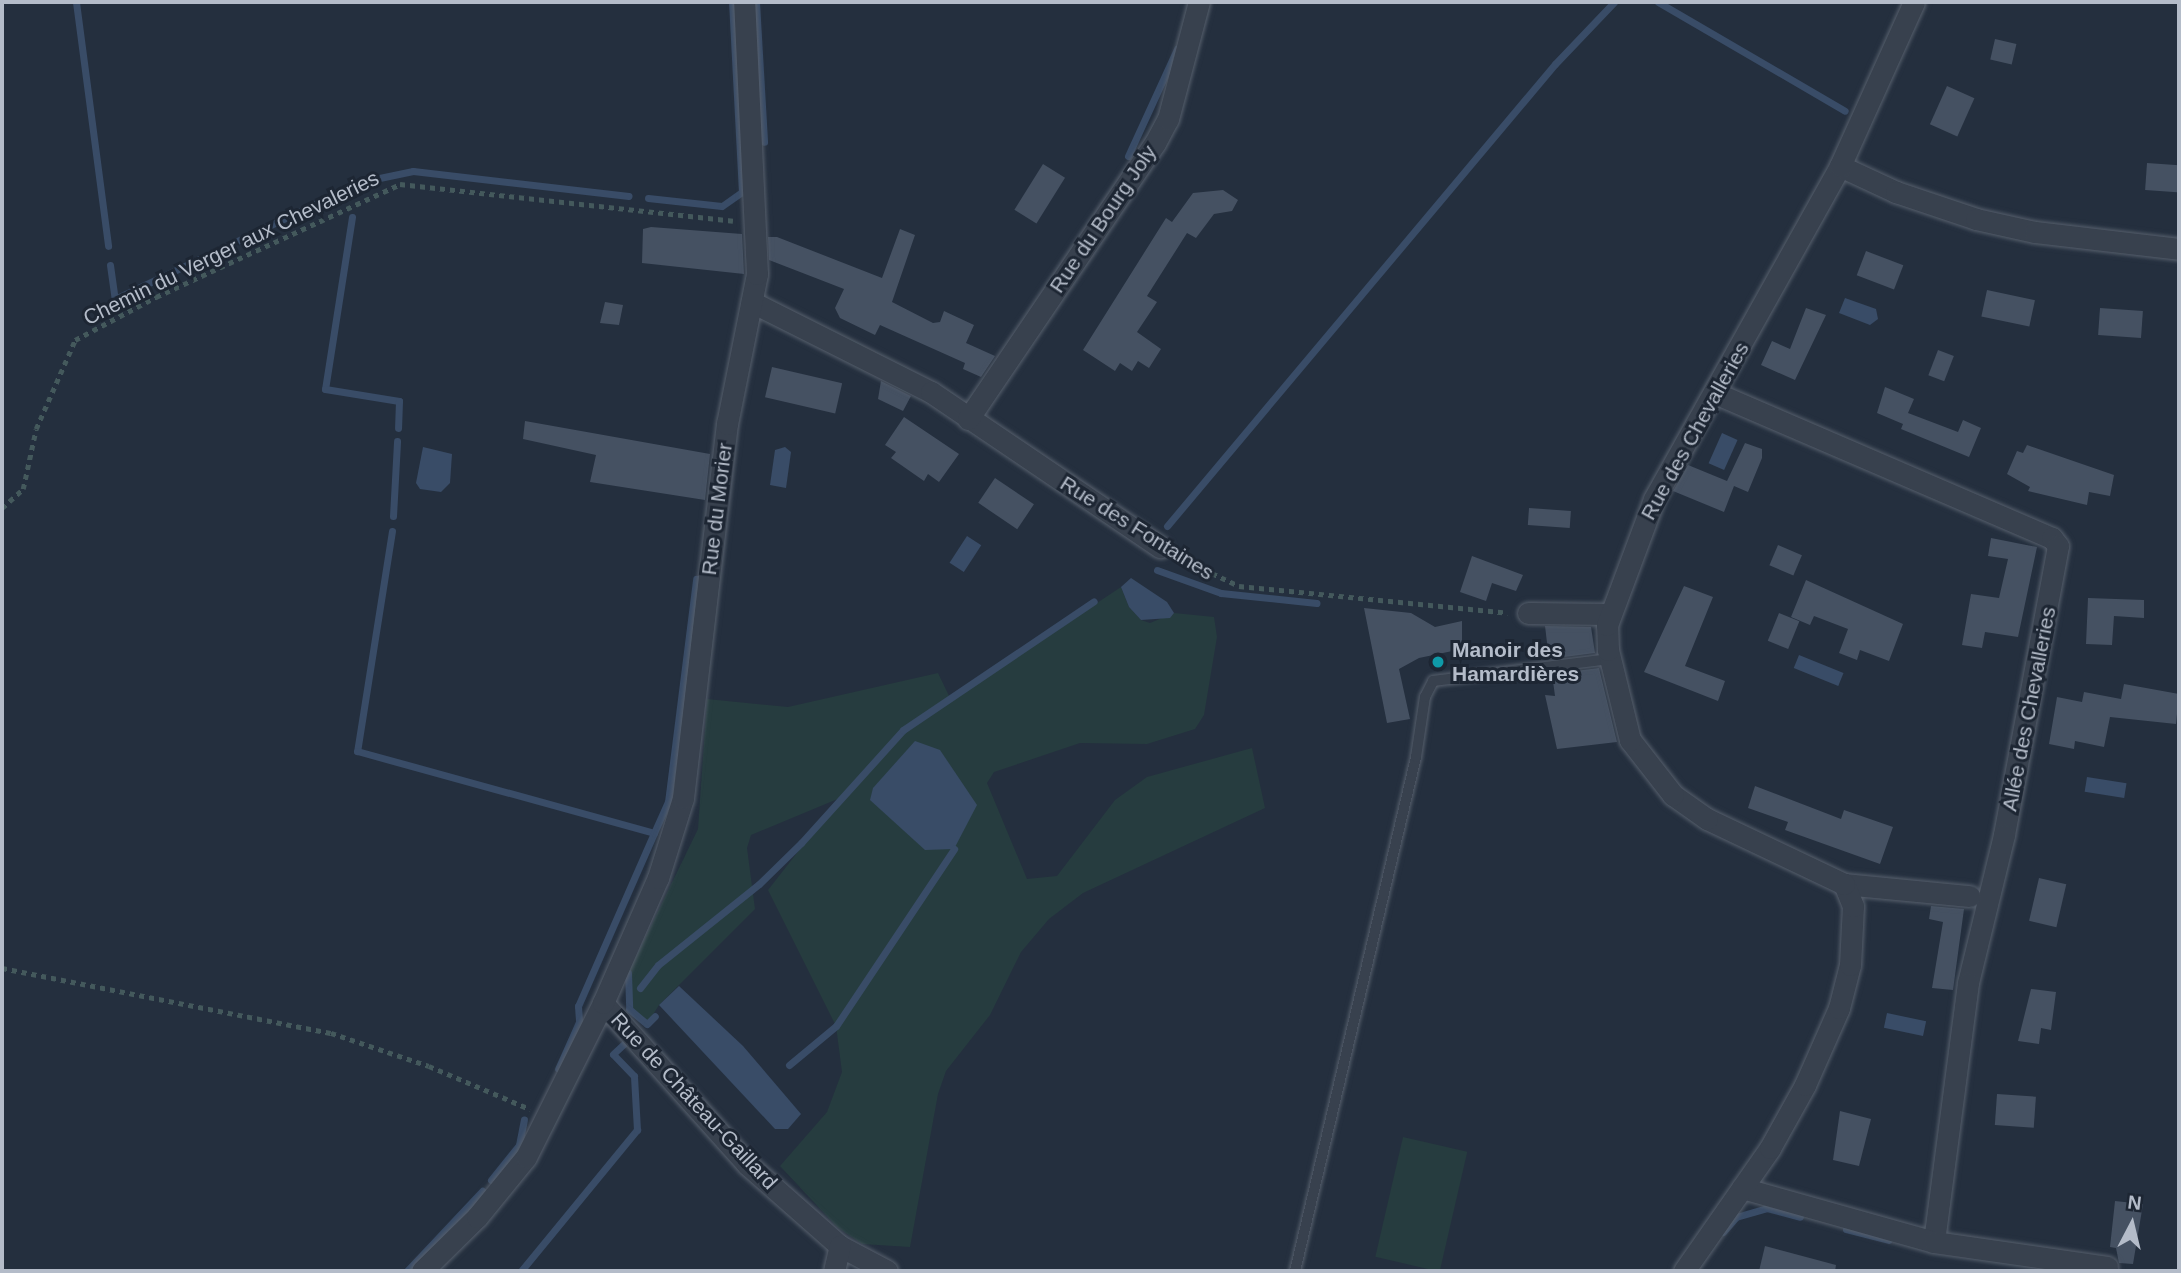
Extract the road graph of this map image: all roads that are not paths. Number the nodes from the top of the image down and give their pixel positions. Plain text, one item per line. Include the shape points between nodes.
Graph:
1 (744, 2) edge
2 (1199, 2) edge
3 (1914, 2) edge
4 (1840, 166) junction
5 (2179, 249) edge
6 (752, 302) junction
7 (1715, 393) junction
8 (968, 419) junction
9 (1160, 547) road end
10 (1528, 613) road end
11 (1609, 614) junction
12 (1610, 659) junction
13 (1844, 884) junction
14 (1969, 896) dead end
15 (603, 1003) junction
16 (1742, 1188) junction
17 (1934, 1242) junction
18 (840, 1246) junction
19 (2107, 1267) dead end
20 (422, 1271) edge
21 (833, 1271) edge
22 (887, 1271) edge
23 (1295, 1271) edge
24 (1684, 1271) edge

1 - 6 street, Rue du Morier via 757,274
2 - 8 street, Rue du Bourg Joly via 1168,119 1155,143
3 - 4 street, Rue des Chevalleries
4 - 5 street via 1976,219 2035,232
4 - 7 street, Rue des Chevalleries
6 - 8 street, Rue des Fontaines via 931,392
6 - 15 street, Rue du Morier via 727,424 683,798 658,878
7 - 11 street, Rue des Chevalleries via 1654,499
7 - 17 street, Allée des Chevalleries via 2052,538 2058,546 2004,835 1968,983
8 - 9 street, Rue des Fontaines
10 - 11 street
11 - 12 street, Rue des Chevalleries
12 - 13 street, Rue des Chevalleries via 1630,740 1673,795 1707,819
12 - 23 lane via 1433,681 1425,697 1416,757
13 - 14 street, Rue des Chevalleries
13 - 16 street via 1853,906 1850,965 1839,1008 1805,1085
15 - 18 street, Rue de Château-Gaillard via 747,1164
15 - 20 street, Rue du Morier via 526,1157 477,1217
16 - 17 street
16 - 24 street
17 - 19 street
18 - 21 street
18 - 22 street, Rue de Château-Gaillard

